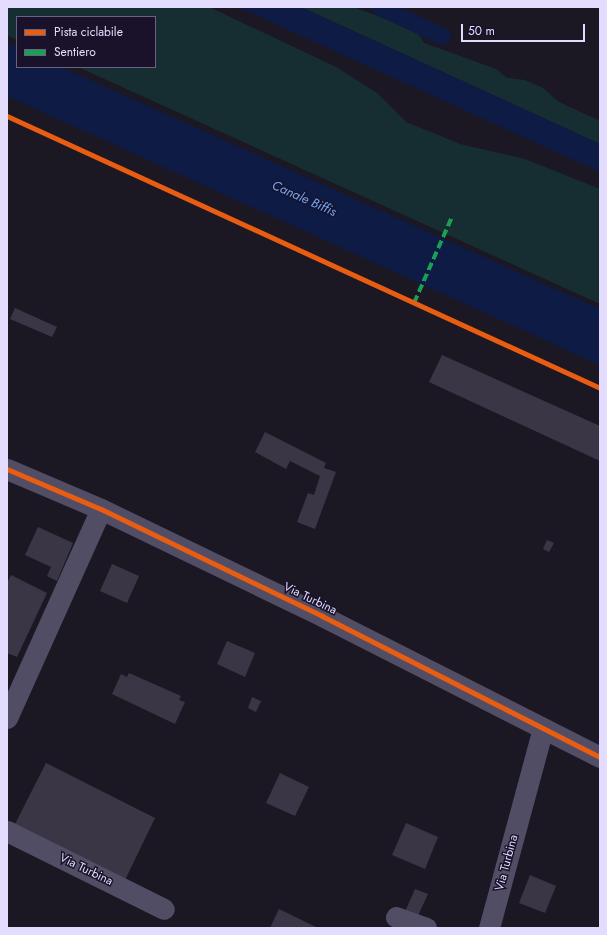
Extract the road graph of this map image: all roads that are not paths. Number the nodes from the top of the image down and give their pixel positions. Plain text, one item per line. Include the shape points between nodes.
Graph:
1 (7, 469) edge
2 (101, 509) junction
3 (7, 718) edge
4 (543, 728) junction
5 (600, 757) edge
6 (7, 831) edge
7 (164, 909) dead end
8 (396, 917) dead end
9 (426, 928) edge
10 (489, 928) edge

1 - 2 street, Via Turbina
2 - 3 street
2 - 4 street, Via Turbina via 322,616
4 - 5 street, Via Turbina
4 - 10 street, Via Turbina
6 - 7 street, Via Turbina
8 - 9 street

